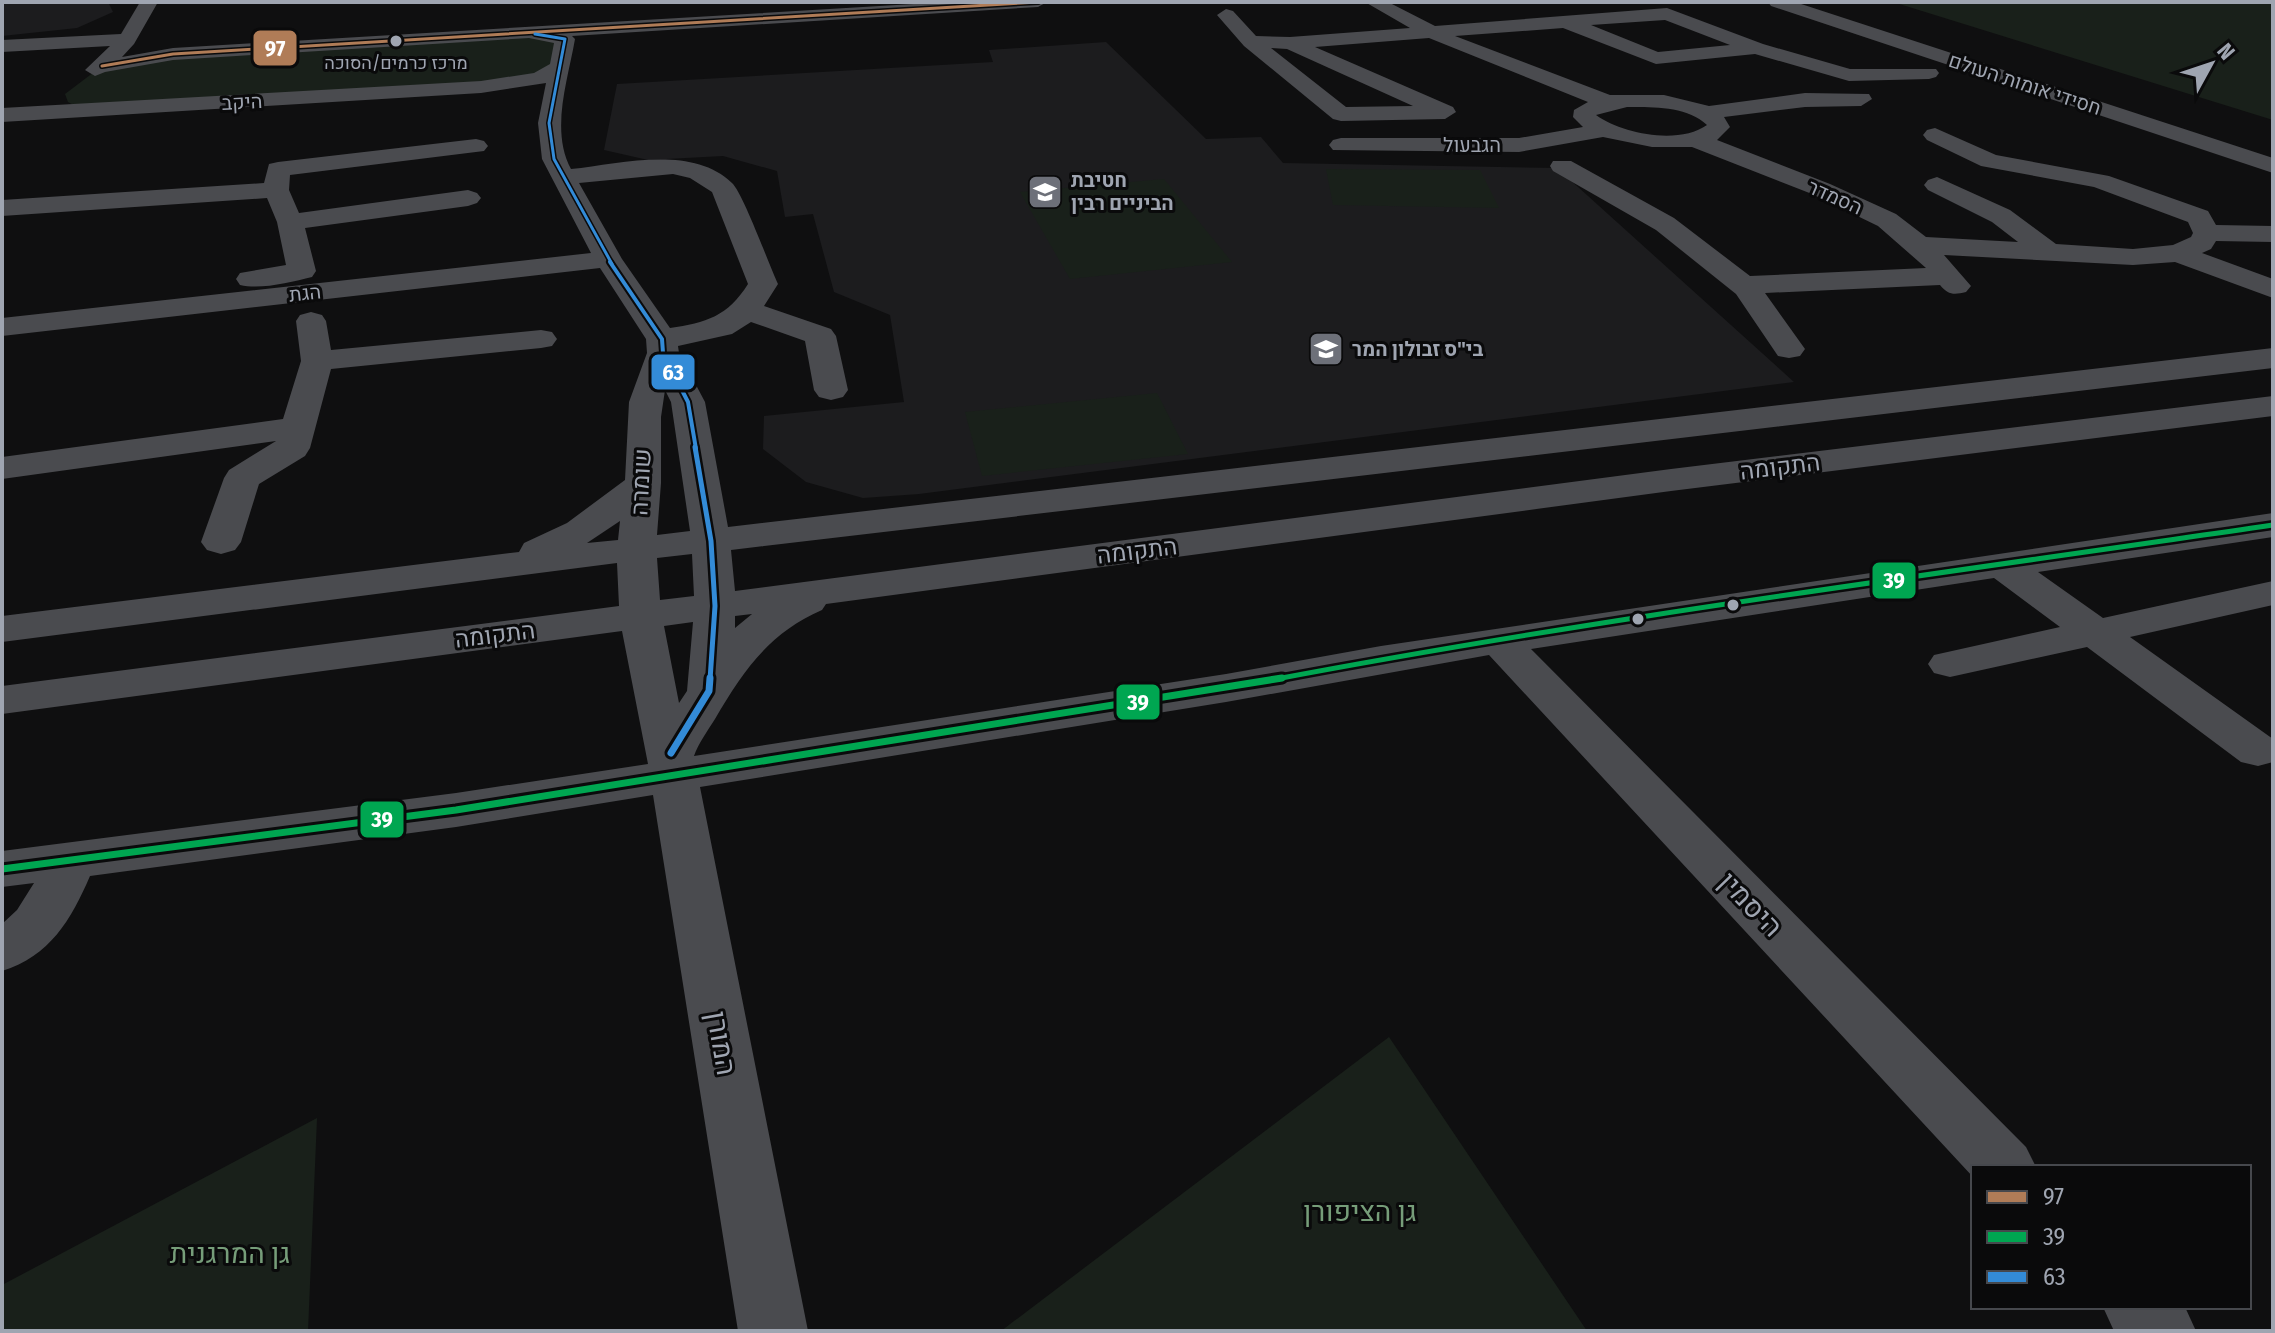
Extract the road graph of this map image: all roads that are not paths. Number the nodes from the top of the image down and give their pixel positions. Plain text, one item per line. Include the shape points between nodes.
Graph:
1 (149, 2) edge
2 (1038, 2) edge
3 (1374, 2) edge
4 (1777, 2) edge
5 (1826, 2) edge
6 (856, 8) edge
7 (1714, 8) dead end
8 (1667, 14) junction
9 (1226, 15) dead end
10 (1561, 20) junction
11 (614, 29) junction
12 (1435, 33) junction
13 (535, 34) junction
14 (125, 41) junction
15 (1251, 42) junction
16 (1290, 43) junction
17 (2, 46) edge
18 (566, 46) junction
19 (1756, 48) junction
20 (173, 54) junction
21 (102, 66) junction
22 (558, 68) junction
23 (1929, 73) dead end
24 (481, 87) junction
25 (72, 88) junction
26 (554, 95) junction
27 (1861, 99) dead end
28 (1608, 102) junction
29 (2154, 105) dead end
30 (98, 111) junction
31 (2, 113) edge
32 (1707, 113) junction
33 (1603, 130) junction
34 (1935, 135) dead end
35 (1694, 139) junction
36 (1341, 145) dead end
37 (476, 146) dead end
38 (1562, 166) dead end
39 (2273, 166) edge
40 (562, 177) junction
41 (1937, 185) dead end
42 (276, 190) junction
43 (468, 198) dead end
44 (2, 208) edge
45 (290, 222) junction
46 (2207, 233) junction
47 (2273, 234) edge
48 (1918, 245) junction
49 (2178, 253) junction
50 (2051, 254) junction
51 (608, 259) junction
52 (1743, 285) junction
53 (199, 287) dead end
54 (2273, 289) edge
55 (749, 311) junction
56 (311, 321) dead end
57 (2, 327) edge
58 (541, 339) dead end
59 (663, 346) junction
60 (1789, 349) dead end
61 (2273, 358) edge
62 (317, 361) junction
63 (831, 390) dead end
64 (2273, 406) edge
65 (297, 428) junction
66 (2, 468) edge
67 (700, 474) junction
68 (643, 483) junction
69 (2273, 525) edge
70 (818, 529) junction
71 (711, 541) junction
72 (221, 542) dead end
73 (637, 549) junction
74 (2001, 564) junction
75 (481, 569) junction
76 (833, 591) junction
77 (2273, 593) edge
78 (715, 606) junction
79 (643, 616) junction
80 (2, 629) edge
81 (2094, 631) junction
82 (1499, 641) junction
83 (1950, 664) dead end
84 (710, 688) junction
85 (2, 700) edge
86 (2258, 751) dead end
87 (672, 764) junction
88 (70, 860) junction
89 (2, 869) edge
90 (2, 950) edge
91 (2002, 1165) edge
92 (2140, 1309) edge
93 (773, 1331) edge
94 (2161, 1331) edge

1 - 14 street
2 - 6 street
3 - 12 street
4 - 39 street, חסידי אומות העולם
5 - 29 street, חסידי אומות העולם
6 - 11 street
7 - 8 street
8 - 10 street
8 - 19 street
9 - 15 street
10 - 12 street
10 - 19 street via 1656,58
11 - 13 street
11 - 18 street
12 - 16 street
12 - 28 street
13 - 18 street via 565,39
13 - 20 street
14 - 17 street
14 - 20 street via 137,49
14 - 21 street
15 - 16 street
15 - 16 street via 1341,114 1445,112
18 - 22 street
19 - 23 street via 1849,75
20 - 21 street
21 - 25 street
22 - 24 street, היקב via 539,78
22 - 26 street
24 - 26 street, היקב via 538,89
24 - 30 street, היקב
25 - 30 street via 68,102
25 - 31 street
26 - 40 street via 549,123
27 - 32 street via 1805,100
28 - 32 street via 1660,102
28 - 33 street via 1585,110 1584,117
30 - 31 street, היקב
32 - 35 street via 1719,127
33 - 35 street via 1658,140
33 - 36 street, הגבעול via 1519,145
34 - 46 street via 1990,161 2100,181 2162,203 2199,217
35 - 48 street, הסמדר via 1887,220
37 - 42 street via 278,169
38 - 52 street via 1665,224
40 - 51 street
40 - 55 street via 673,167 698,172 723,188 763,284
41 - 50 street via 2001,216
42 - 44 street
42 - 45 street
43 - 45 street
45 - 53 street via 302,271
46 - 47 street
46 - 49 street via 2201,243
48 - 50 street
48 - 52 street, הסמדר via 1952,281
49 - 50 street
49 - 54 street
51 - 57 street, הגת
51 - 59 street
52 - 60 street
55 - 59 street via 726,328
55 - 63 street via 820,336
56 - 62 street
58 - 62 street
59 - 67 street via 688,402
59 - 68 street, שומרה via 643,403
61 - 70 street
62 - 65 street
64 - 76 street, התקומה
65 - 66 street
65 - 72 street via 292,448 242,478
67 - 70 street via 725,498
67 - 71 street
68 - 73 street, שומרה
68 - 75 street via 558,545
69 - 74 street
70 - 71 street
71 - 73 street
71 - 78 street
73 - 75 street
73 - 79 street, שומרה
74 - 81 street
74 - 82 street
75 - 80 street
76 - 78 street, התקומה
76 - 84 street via 779,612 735,650
77 - 81 street
78 - 79 street, התקומה
78 - 84 street
79 - 85 street, התקומה
79 - 87 street, המורן via 655,705
81 - 83 street
81 - 86 street
82 - 87 street via 1226,688
82 - 91 street, היסמין
84 - 87 street
87 - 88 street via 456,810
87 - 93 street, המורן
88 - 89 street
88 - 90 street via 53,902 16,944
92 - 94 street

